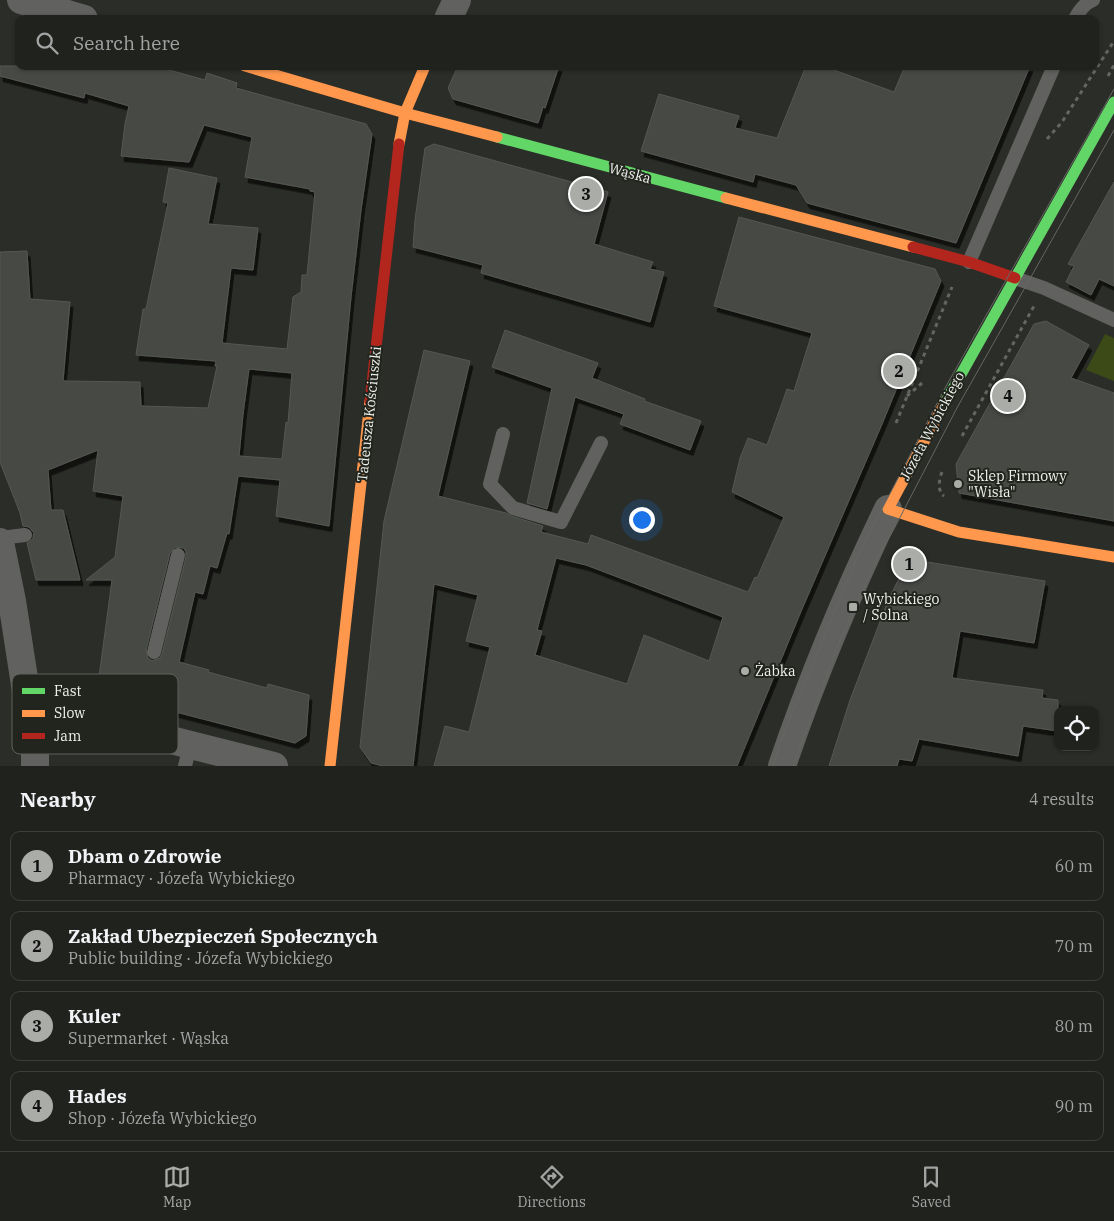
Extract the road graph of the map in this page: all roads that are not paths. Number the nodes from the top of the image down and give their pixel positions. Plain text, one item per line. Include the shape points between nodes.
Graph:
1 (20, 0) edge
2 (457, 0) edge
3 (1093, 0) edge
4 (71, 15) edge
5 (450, 15) edge
6 (1077, 15) edge
7 (259, 70) edge
8 (423, 70) edge
9 (1052, 70) edge
10 (1114, 102) edge
11 (405, 113) junction
12 (969, 262) junction
13 (1015, 278) junction
14 (1114, 320) edge
15 (504, 434) dead end
16 (601, 443) dead end
17 (888, 509) junction
18 (8, 538) edge
19 (178, 555) dead end
20 (1114, 557) edge
21 (154, 652) dead end
22 (23, 674) edge
23 (187, 756) edge
24 (274, 766) edge
25 (330, 766) edge
26 (782, 766) edge

1 - 4 street
2 - 5 street
3 - 6 lane
7 - 11 street, Wąska
8 - 11 street, Tadeusza Kościuszki
9 - 12 lane
10 - 13 street, Józefa Wybickiego
11 - 12 street, Wąska
11 - 25 street, Tadeusza Kościuszki via 399,142
12 - 13 street, Wąska
13 - 14 lane
13 - 17 street, Józefa Wybickiego
15 - 16 lane via 490,484 513,508 562,522
17 - 20 street via 959,532
17 - 26 street, Józefa Wybickiego via 831,637
18 - 22 street via 12,601
19 - 21 lane
23 - 24 street

